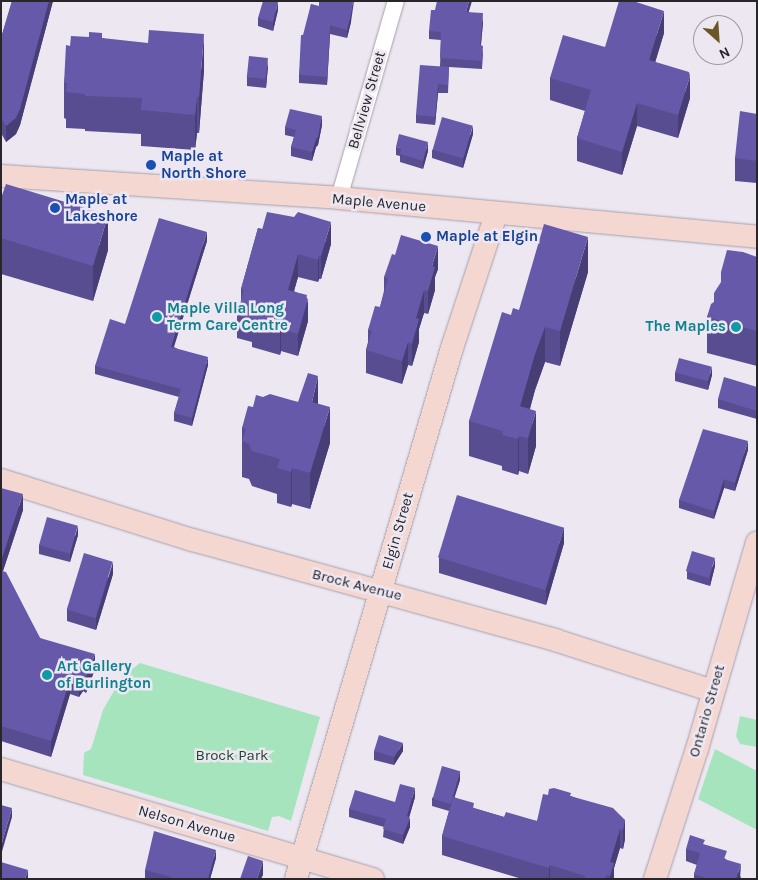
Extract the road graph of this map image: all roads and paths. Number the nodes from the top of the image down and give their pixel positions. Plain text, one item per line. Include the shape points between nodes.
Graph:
1 (396, 1) edge
2 (1, 176) edge
3 (339, 198) junction
4 (496, 214) junction
5 (757, 237) edge
6 (1, 480) edge
7 (757, 543) edge
8 (381, 590) junction
9 (713, 690) junction
10 (1, 768) edge
11 (303, 857) junction
12 (296, 879) edge
13 (373, 879) edge
14 (655, 879) edge

1 - 3 street, Bellview Street
2 - 3 street, Maple Avenue
3 - 4 street, Maple Avenue
4 - 5 street, Maple Avenue
4 - 8 street, Elgin Street via 452,348
6 - 8 street, Brock Avenue via 193,540 337,581
7 - 9 street, Ontario Street
8 - 9 street, Brock Avenue
8 - 11 street, Elgin Street
9 - 14 street, Ontario Street
10 - 11 street, Nelson Avenue
11 - 12 street, Elgin Street
11 - 13 street, Nelson Avenue

